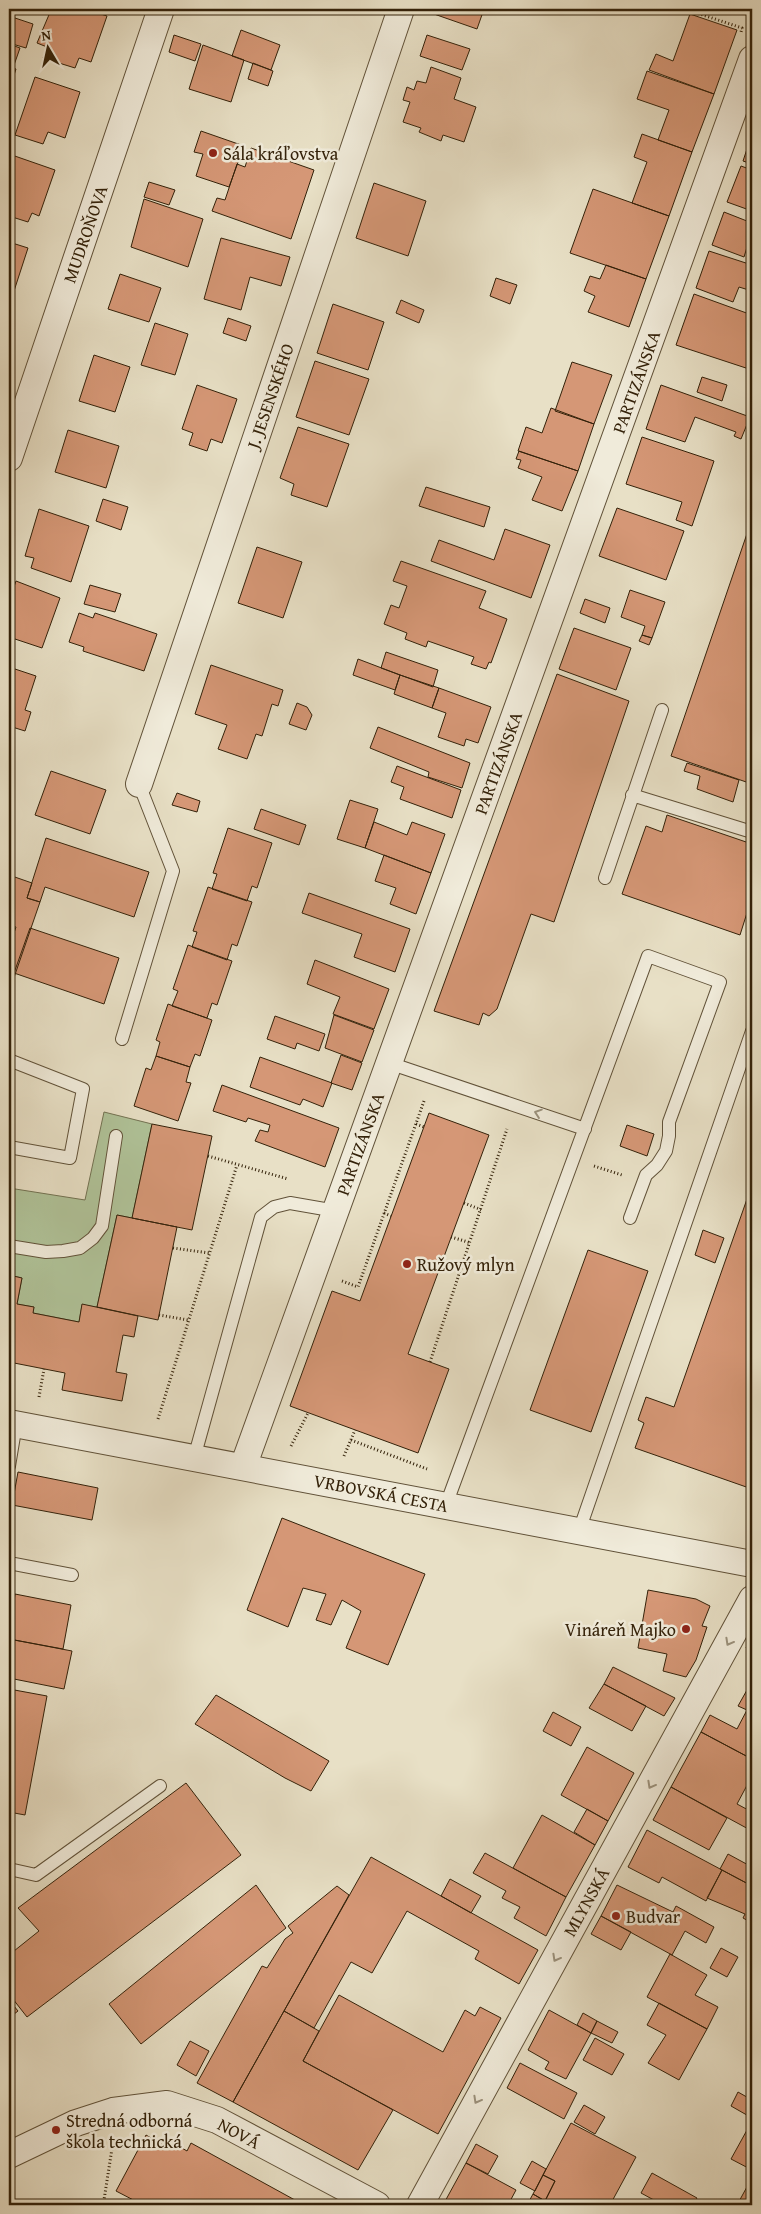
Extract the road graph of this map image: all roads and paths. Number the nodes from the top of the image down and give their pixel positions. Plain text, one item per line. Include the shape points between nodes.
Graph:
1 (161, 9) edge
2 (401, 9) edge
3 (752, 59) edge
4 (9, 458) edge
5 (662, 710) dead end
6 (139, 784) joint
7 (632, 794) junction
8 (752, 832) edge
9 (605, 878) dead end
10 (752, 1030) edge
11 (122, 1038) dead end
12 (9, 1060) edge
13 (390, 1063) junction
14 (381, 1088) junction
15 (424, 1102) junction
16 (433, 1104) dead end
17 (416, 1124) junction
18 (499, 1126) dead end
19 (424, 1127) dead end
20 (584, 1129) junction
21 (116, 1136) dead end
22 (9, 1148) edge
23 (573, 1160) junction
24 (237, 1165) dead end
25 (644, 1181) junction
26 (464, 1203) dead end
27 (482, 1210) junction
28 (336, 1211) junction
29 (384, 1213) junction
30 (391, 1216) dead end
31 (630, 1218) dead end
32 (451, 1236) dead end
33 (471, 1243) junction
34 (9, 1246) edge
35 (173, 1248) dead end
36 (209, 1253) junction
37 (314, 1272) junction
38 (159, 1315) dead end
39 (188, 1320) junction
40 (430, 1362) dead end
41 (44, 1369) dead end
42 (40, 1396) dead end
43 (308, 1414) dead end
44 (158, 1418) dead end
45 (12, 1424) edge
46 (355, 1430) dead end
47 (351, 1440) junction
48 (291, 1447) dead end
49 (344, 1456) dead end
50 (194, 1458) junction
51 (9, 1466) edge
52 (243, 1467) junction
53 (432, 1472) dead end
54 (446, 1505) junction
55 (579, 1531) junction
56 (9, 1563) edge
57 (752, 1564) edge
58 (72, 1576) dead end
59 (752, 1600) edge
60 (160, 1786) dead end
61 (9, 1869) edge
62 (113, 2141) dead end
63 (9, 2155) edge
64 (113, 2205) edge
65 (377, 2205) edge
66 (420, 2205) edge

1 - 4 street, MUDROŇOVA
2 - 6 street, J. JESENSKÉHO
3 - 13 street, PARTIZÁNSKA
5 - 7 lane
6 - 11 lane via 173,871
7 - 8 lane
7 - 9 lane
10 - 55 lane
12 - 22 lane via 83,1089 70,1158
13 - 14 street, PARTIZÁNSKA
20 -> 13 lane
14 - 15 path
14 - 28 street, PARTIZÁNSKA
15 - 16 path
15 - 17 path
17 - 19 path
17 - 29 path
18 - 27 path via 508,1129
20 - 23 lane
20 - 25 lane via 648,956 720,982 669,1122 666,1151
21 - 34 lane via 102,1226 93,1238 80,1248 63,1251 46,1252
23 - 25 path
23 - 54 lane
24 - 36 path
25 - 31 lane
26 - 27 path
27 - 33 path
28 - 37 street, PARTIZÁNSKA
28 - 50 lane via 290,1203 274,1207 262,1217
29 - 30 path
29 - 37 path via 358,1287
32 - 33 path
33 - 40 path
35 - 36 path
36 - 39 path
37 - 52 street, PARTIZÁNSKA
38 - 39 path
39 - 44 path
41 - 42 path
43 - 48 path
45 - 50 street, VRBOVSKÁ CESTA
45 - 51 lane
46 - 47 path
47 - 49 path
47 - 53 path
50 - 52 street, VRBOVSKÁ CESTA
52 - 54 street, VRBOVSKÁ CESTA
54 - 55 street, VRBOVSKÁ CESTA
55 - 57 street, VRBOVSKÁ CESTA
56 - 58 lane
59 -> 66 street, MLYNSKÁ
60 - 61 lane via 36,1875
62 - 64 path via 104,2200
63 - 65 street, NOVÁ via 76,2123 114,2111 167,2104 217,2120

